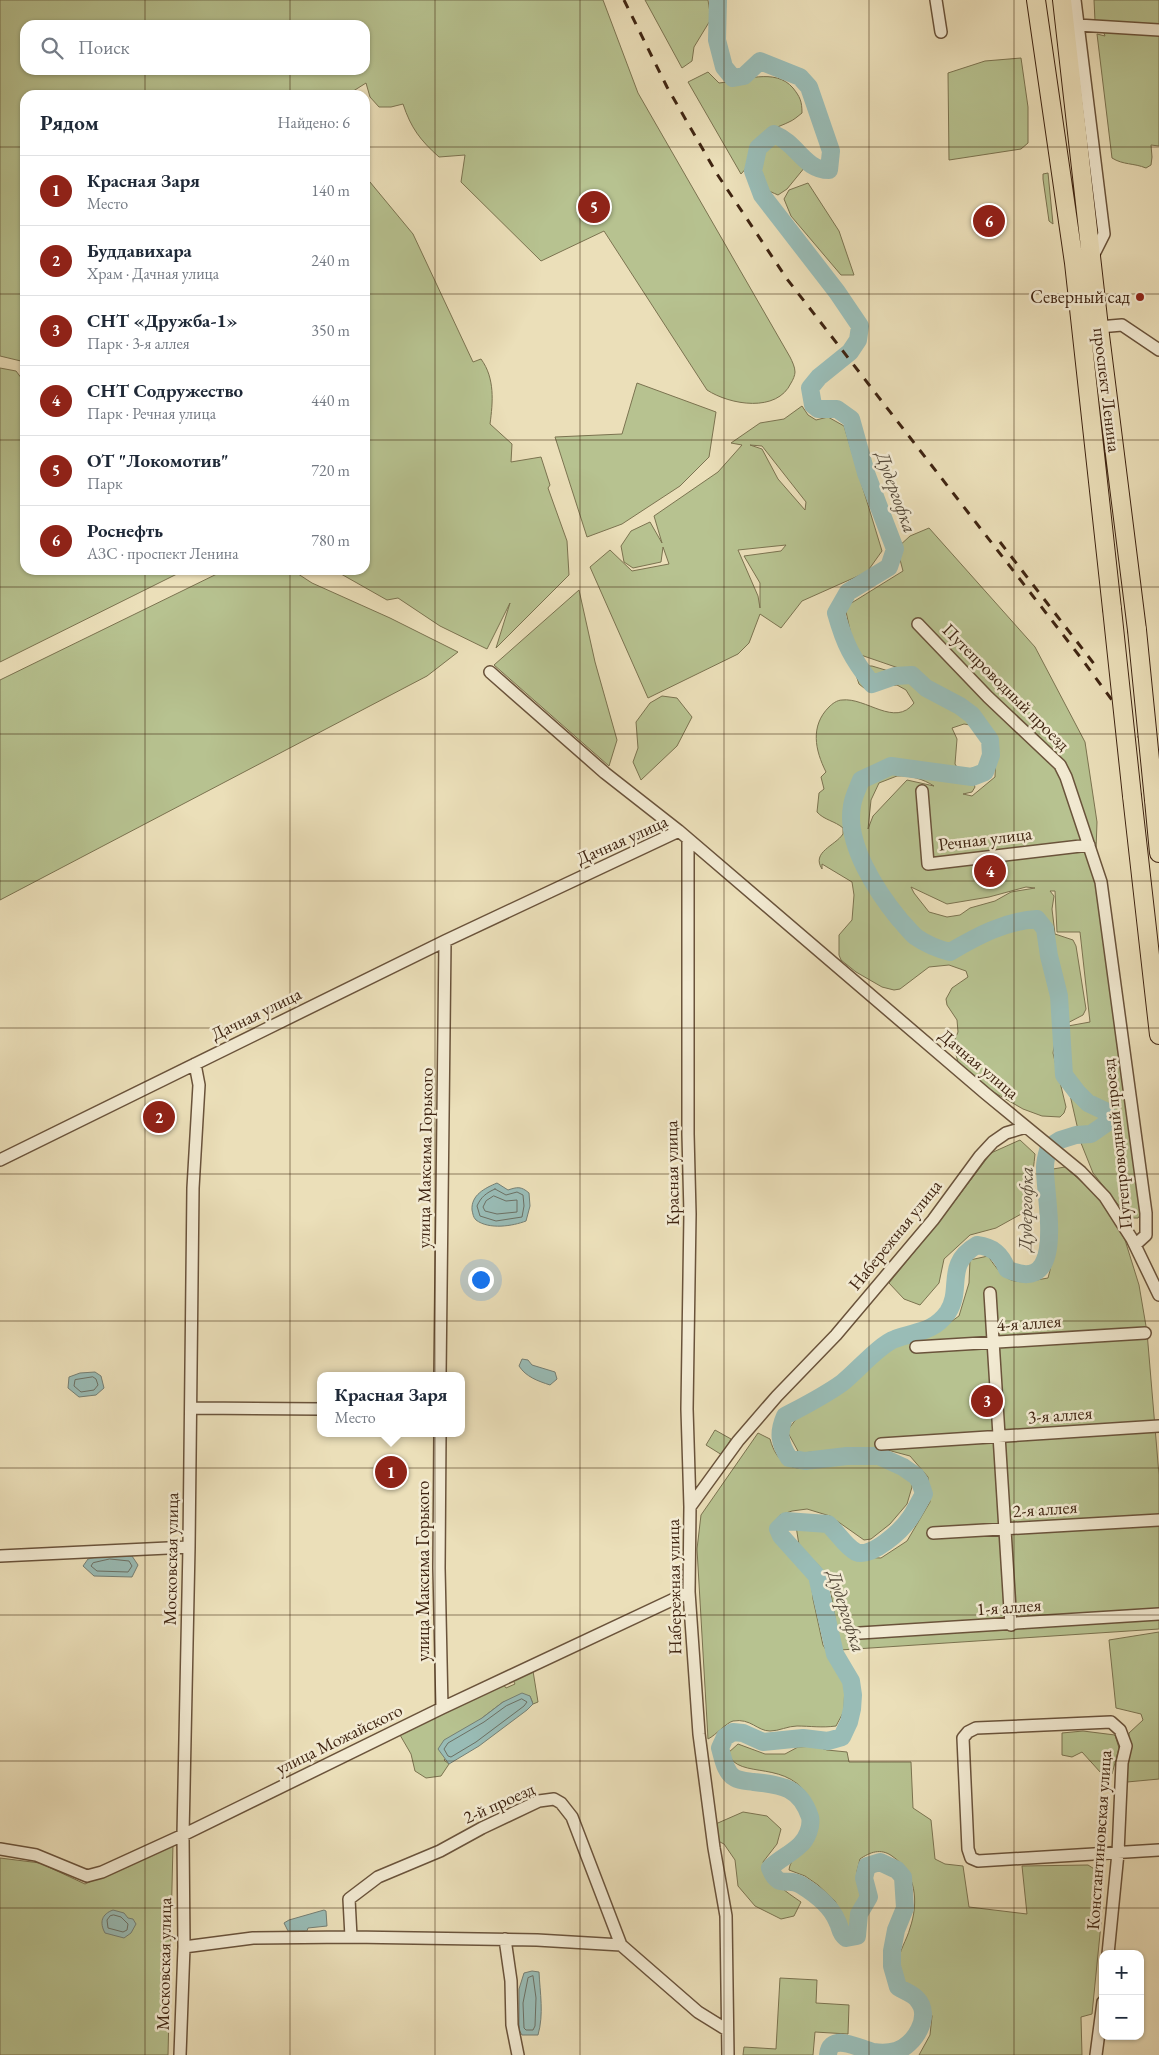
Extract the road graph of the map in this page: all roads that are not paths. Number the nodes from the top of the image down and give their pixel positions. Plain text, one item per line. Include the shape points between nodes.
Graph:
1 (936, 0) edge
2 (1036, 0) edge
3 (1062, 0) edge
4 (1075, 0) edge
5 (1078, 25) junction
6 (1159, 30) edge
7 (941, 32) dead end
8 (1091, 259) junction
9 (1098, 327) junction
10 (1159, 350) edge
11 (918, 624) dead end
12 (490, 672) dead end
13 (922, 791) dead end
14 (679, 830) junction
15 (688, 839) junction
16 (1089, 844) junction
17 (1159, 853) edge
18 (445, 941) junction
19 (1159, 1035) edge
20 (195, 1064) junction
21 (1026, 1127) junction
22 (0, 1160) edge
23 (1135, 1245) junction
24 (990, 1292) dead end
25 (1159, 1295) edge
26 (1145, 1333) dead end
27 (992, 1343) junction
28 (916, 1347) dead end
29 (440, 1372) edge
30 (191, 1408) junction
31 (317, 1409) edge
32 (1155, 1426) edge
33 (440, 1437) edge
34 (999, 1437) junction
35 (881, 1444) dead end
36 (690, 1507) junction
37 (1159, 1520) edge
38 (1006, 1529) junction
39 (933, 1533) dead end
40 (190, 1547) junction
41 (0, 1556) edge
42 (689, 1592) junction
43 (1159, 1614) edge
44 (1011, 1625) junction
45 (860, 1633) dead end
46 (442, 1708) junction
47 (183, 1835) junction
48 (0, 1849) edge
49 (1159, 1850) edge
50 (1118, 1853) junction
51 (350, 1937) junction
52 (505, 1939) junction
53 (621, 1945) junction
54 (184, 1947) junction
55 (1108, 1950) edge
56 (727, 2030) junction
57 (1099, 2032) edge
58 (180, 2055) edge
59 (518, 2055) edge
60 (728, 2055) edge
61 (1096, 2055) edge

1 - 7 street
2 - 19 highway, проспект Ленина, bridge via 1074,263
3 - 8 highway, проспект Ленина
4 - 5 street
5 - 6 street
5 - 8 street via 1104,234
8 - 9 highway, проспект Ленина
9 - 10 street via 1122,325
9 - 17 highway, проспект Ленина, bridge via 1136,630
11 - 16 street, Путепроводный проезд via 1060,765
12 - 14 street via 605,772
13 - 16 street, Речная улица via 928,864
14 - 15 street, Дачная улица
14 - 18 street, Дачная улица
15 - 21 street, Дачная улица
15 - 36 street, Красная улица
16 - 23 street, Путепроводный проезд via 1101,882 1146,1213 1146,1235
18 - 20 street, Дачная улица
18 - 29 street, улица Максима Горького
20 - 22 street, Дачная улица
20 - 30 street, Московская улица via 198,1085 193,1188
21 - 23 street, Дачная улица via 1082,1172 1105,1197
21 - 36 street, Набережная улица via 1006,1133 980,1156 933,1220 836,1335 738,1440
23 - 25 street, Дачная улица
24 - 27 street
26 - 27 street, 4-я аллея
27 - 28 street, 4-я аллея
27 - 34 street
30 - 31 street
30 - 40 street, Московская улица
32 - 34 street, 3-я аллея
33 - 46 street, улица Максима Горького
34 - 35 street, 3-я аллея
34 - 38 street
36 - 42 street, Набережная улица
37 - 38 street, 2-я аллея
38 - 39 street, 2-я аллея
38 - 44 street
40 - 41 street
40 - 47 street, Московская улица
42 - 46 street, улица Можайского
42 - 56 street, Набережная улица via 699,1734 726,1916
43 - 44 street, 1-я аллея
44 - 45 street, 1-я аллея
46 - 47 street, улица Можайского
47 - 48 street, улица Можайского via 87,1876 36,1855
47 - 54 street, Московская улица
49 - 50 street
50 - 50 street, Константиновская улица via 1122,1763 1126,1746 1120,1730 1111,1722 976,1728 963,1738 971,1858 978,1861
50 - 55 street, Константиновская улица
51 - 52 street
51 - 53 street, 2-й проезд via 349,1899 378,1877 440,1851 539,1801 554,1799 561,1802 572,1817
51 - 54 street via 253,1938
52 - 53 street
52 - 59 street via 511,1981 512,2025
53 - 56 street, 2-й проезд via 698,2012
54 - 58 street, Московская улица
56 - 60 street, Набережная улица
57 - 61 street

